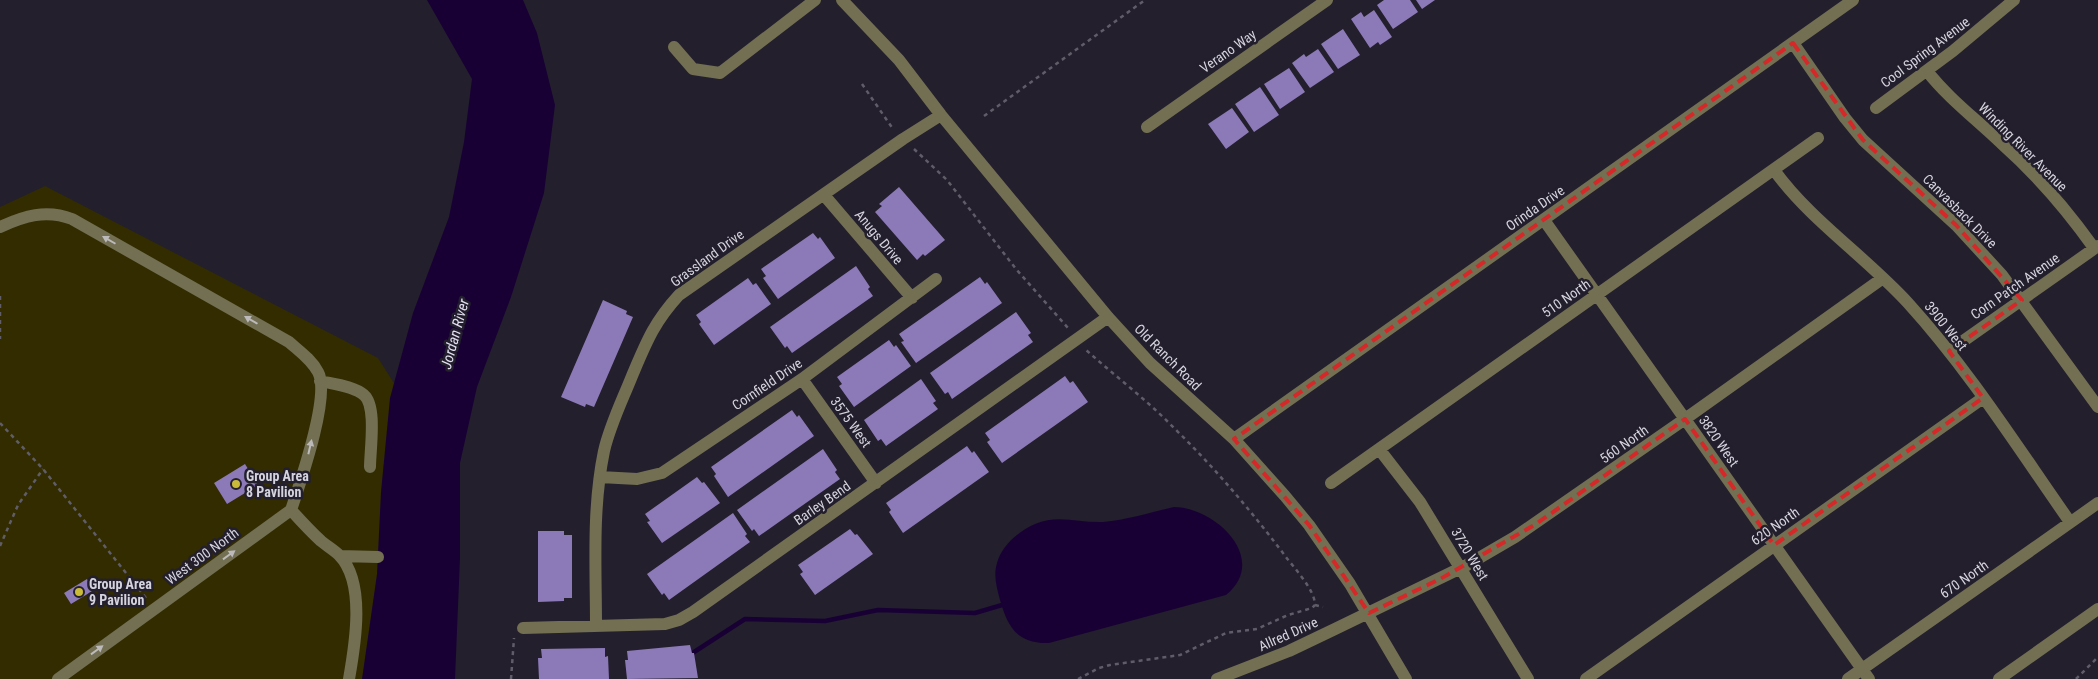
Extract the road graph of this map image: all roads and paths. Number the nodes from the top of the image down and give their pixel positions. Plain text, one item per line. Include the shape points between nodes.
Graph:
1 (815, 0) edge
2 (1145, 0) edge
3 (1327, 0) edge
4 (1854, 0) edge
5 (849, 2) edge
6 (2006, 3) edge
7 (1793, 43) junction
8 (674, 47) dead end
9 (1927, 71) junction
10 (862, 84) dead end
11 (1876, 108) dead end
12 (941, 114) junction
13 (984, 116) dead end
14 (890, 127) dead end
15 (1147, 127) dead end
16 (1818, 138) dead end
17 (911, 146) dead end
18 (1774, 170) junction
19 (824, 195) junction
20 (1544, 220) junction
21 (0, 227) edge
22 (2096, 247) edge
23 (1883, 278) junction
24 (936, 279) dead end
25 (1597, 295) junction
26 (0, 296) edge
27 (912, 298) junction
28 (2022, 300) junction
29 (1108, 317) junction
30 (1065, 325) dead end
31 (0, 338) edge
32 (1082, 346) dead end
33 (1949, 351) junction
34 (802, 379) junction
35 (320, 381) junction
36 (1982, 398) junction
37 (2098, 407) edge
38 (1685, 419) junction
39 (0, 424) edge
40 (1234, 439) junction
41 (1379, 449) junction
42 (370, 467) dead end
43 (43, 469) junction
44 (600, 477) junction
45 (876, 483) junction
46 (1331, 483) dead end
47 (2098, 503) edge
48 (292, 510) junction
49 (2070, 522) junction
50 (1774, 545) junction
51 (0, 546) edge
52 (340, 556) junction
53 (378, 557) dead end
54 (1462, 568) junction
55 (1315, 605) junction
56 (1323, 608) dead end
57 (154, 609) junction
58 (2098, 609) edge
59 (1369, 613) junction
60 (596, 626) junction
61 (524, 628) joint
62 (2098, 658) edge
63 (1866, 674) edge
64 (58, 679) edge
65 (350, 679) edge
66 (511, 679) edge
67 (1078, 679) edge
68 (1217, 679) edge
69 (1406, 679) edge
70 (1528, 679) edge
71 (1586, 679) edge
72 (1848, 679) edge
73 (1999, 679) edge
74 (2076, 679) edge

1 - 8 street via 720,73 692,69
2 - 13 path
3 - 15 street, Verano Way
4 - 7 street, Orinda Drive
5 - 12 street, Old Ranch Road
6 - 9 street, Cool Spring Avenue
7 - 20 street, Orinda Drive
7 - 28 street, Canvasback Drive via 1863,140 1956,225
9 - 11 street, Cool Spring Avenue
9 - 22 street, Winding River Avenue via 1941,89 2030,171
10 - 14 path
12 - 19 street, Grassland Drive
12 - 29 street, Old Ranch Road
16 - 18 street, 510 North
17 - 30 path via 947,180 1016,270
18 - 23 street, 3900 West via 1802,204
18 - 25 street, 510 North
19 - 27 street, Anugs Drive
19 - 44 street, Grassland Drive via 679,295 660,317 642,351 616,416
20 - 25 street, 3820 West
20 - 40 street, Orinda Drive
35 -> 21 street via 309,359 289,342 72,219 60,214 32,215
22 - 28 street, Corn Patch Avenue
23 - 33 street, 3900 West
23 - 38 street, 560 North
24 - 27 street, Cornfield Drive
25 - 38 street, 3820 West
25 - 41 street, 510 North
26 - 31 path
27 - 34 street, Cornfield Drive
28 - 33 street, Corn Patch Avenue
28 - 37 street, Canvasback Drive
29 - 40 street, Old Ranch Road via 1150,363
29 - 45 street, Barley Bend
32 - 55 path via 1174,427 1214,469 1293,565 1314,595
33 - 36 street, 3900 West
34 - 44 street, Cornfield Drive via 662,473 638,479
34 - 45 street, 3575 West
35 - 42 street via 356,391 367,398 372,412
48 -> 35 street via 322,396
36 - 49 street, 3900 West
36 - 50 street, 620 North
38 - 50 street, 3820 West
38 - 54 street, 560 North via 1536,524
39 - 43 path
40 - 59 street, Old Ranch Road via 1309,525
41 - 46 street, 510 North
41 - 54 street, 3720 West via 1420,502
43 - 51 path via 18,505
43 - 57 path
44 - 60 street, Grassland Drive via 595,518
45 - 60 street, Barley Bend via 679,620 665,624
47 - 49 street, 670 North
48 - 52 street
57 -> 48 street, West 300 North
49 - 63 street, 670 North
50 - 63 street, 3820 West
50 - 71 street, 620 North
52 - 53 street
52 - 65 street via 351,576 356,597 356,643
54 - 59 street, 560 North
54 - 70 street, 3720 West
55 - 56 path
55 - 67 path via 1257,629 1226,633 1180,655 1110,665
64 -> 57 street, West 300 North
58 - 73 street
59 - 68 street, Allred Drive via 1289,651
59 - 69 street, Old Ranch Road
60 - 61 street, Barley Bend
61 - 66 path via 518,630 512,643
62 - 74 path
63 - 72 street, 670 North

